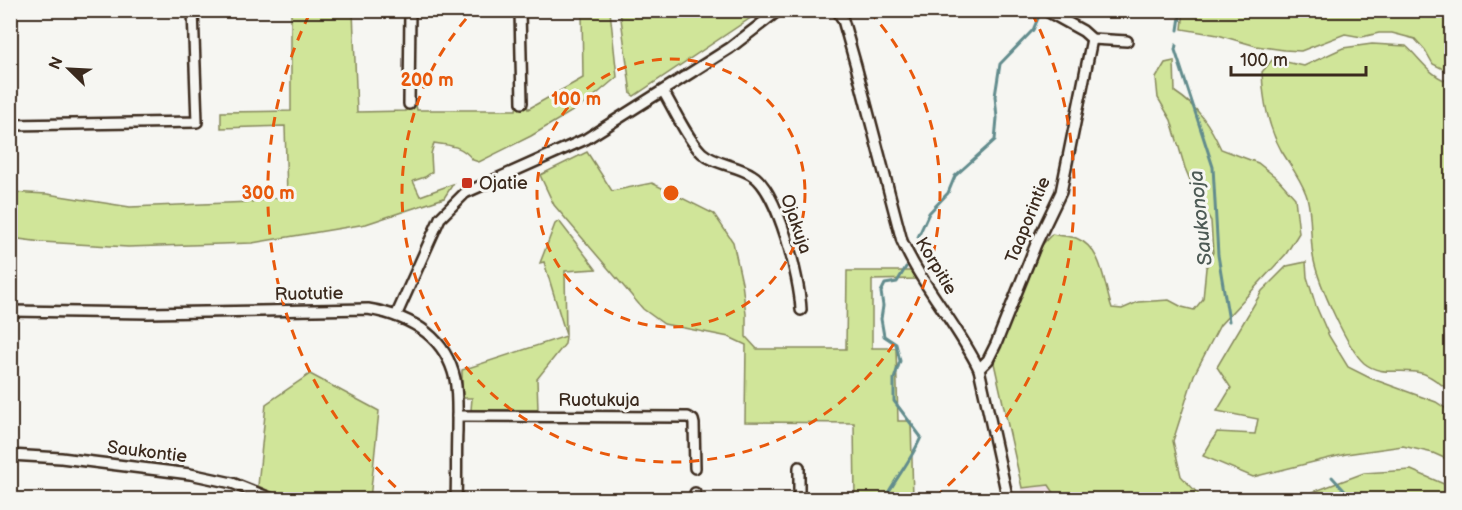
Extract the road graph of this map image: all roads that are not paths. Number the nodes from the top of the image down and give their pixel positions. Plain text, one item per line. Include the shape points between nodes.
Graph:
1 (193, 10) edge
2 (410, 10) edge
3 (520, 10) edge
4 (779, 10) edge
5 (837, 10) edge
6 (1045, 10) edge
7 (1092, 39) junction
8 (1127, 41) dead end
9 (663, 91) junction
10 (522, 103) dead end
11 (409, 104) dead end
12 (10, 125) edge
13 (801, 310) dead end
14 (10, 311) edge
15 (396, 316) junction
16 (979, 369) junction
17 (457, 416) junction
18 (10, 455) edge
19 (798, 467) dead end
20 (695, 468) dead end
21 (275, 500) edge
22 (456, 500) edge
23 (799, 500) edge
24 (1008, 500) edge

1 - 12 street via 197,122
2 - 11 street
3 - 10 street
4 - 9 street via 739,42
5 - 16 street, Korpitie via 856,66 902,241
6 - 7 street
7 - 8 street
7 - 16 street, Taaporintie via 1061,192 996,344
9 - 13 street, Ojakuja via 701,152 753,175 766,189 784,231
9 - 15 street via 586,139 478,187 455,202 436,225
14 - 15 street, Ruotutie via 368,309
15 - 17 street, Ruotutie via 426,332 448,356 456,382
16 - 24 street, Korpitie
17 - 20 street, Ruotukuja via 688,417 694,424
17 - 22 street, Ruotutie
18 - 21 street, Saukontie via 190,474 231,483
19 - 23 street

